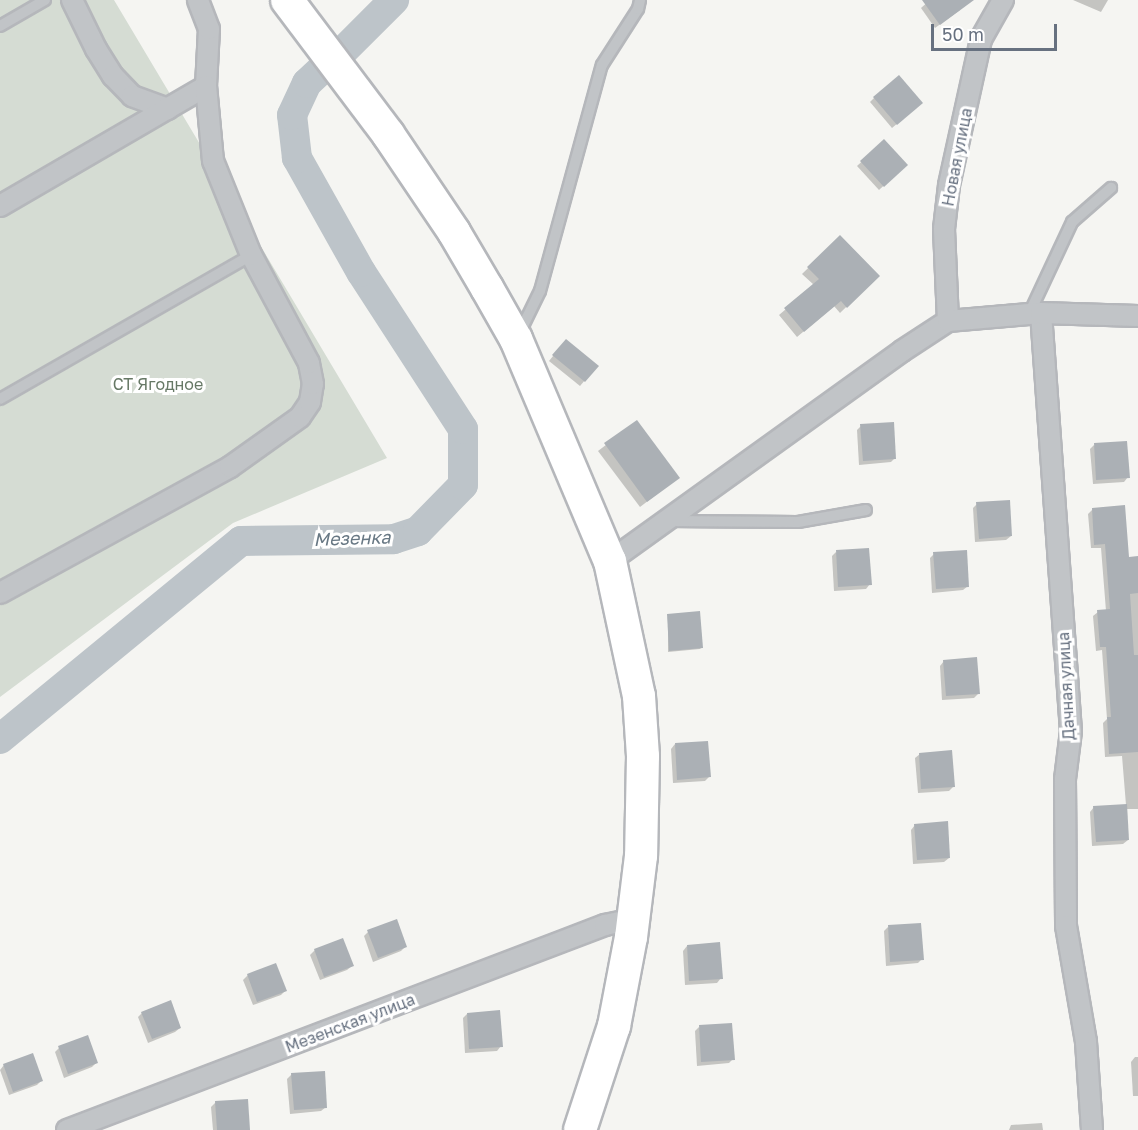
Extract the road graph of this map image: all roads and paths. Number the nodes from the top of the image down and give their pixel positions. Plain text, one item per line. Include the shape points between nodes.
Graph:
1 (45, 0) edge
2 (72, 0) edge
3 (198, 0) edge
4 (287, 0) edge
5 (640, 0) edge
6 (1003, 0) edge
7 (0, 26) edge
8 (206, 86) junction
9 (168, 109) junction
10 (1111, 188) dead end
11 (0, 206) edge
12 (251, 255) junction
13 (1035, 313) junction
14 (1138, 316) edge
15 (948, 321) junction
16 (516, 339) junction
17 (0, 399) edge
18 (866, 510) dead end
19 (662, 521) junction
20 (610, 561) junction
21 (0, 593) edge
22 (633, 919) junction
23 (67, 1130) edge
24 (580, 1130) edge
25 (1092, 1130) edge

1 - 7 lane
2 - 9 street via 113,76 132,96
3 - 8 street via 209,29
4 - 16 main road via 388,134 448,223
5 - 16 lane via 602,65 540,291
6 - 15 street, Новая улица via 981,39 949,185 944,230
8 - 9 street
8 - 12 street via 213,161
9 - 11 street
10 - 13 lane via 1072,222
12 - 17 lane
12 - 21 street via 309,363 313,384 300,417 230,466
13 - 14 street
13 - 15 street
13 - 25 street, Дачная улица via 1071,731 1065,779 1066,926 1086,1042
15 - 19 street
16 - 20 main road
18 - 19 lane via 798,522
19 - 20 street
20 - 22 main road via 639,696 643,756 641,856
22 - 23 street, Мезенская улица via 605,925
22 - 24 main road via 614,1026

